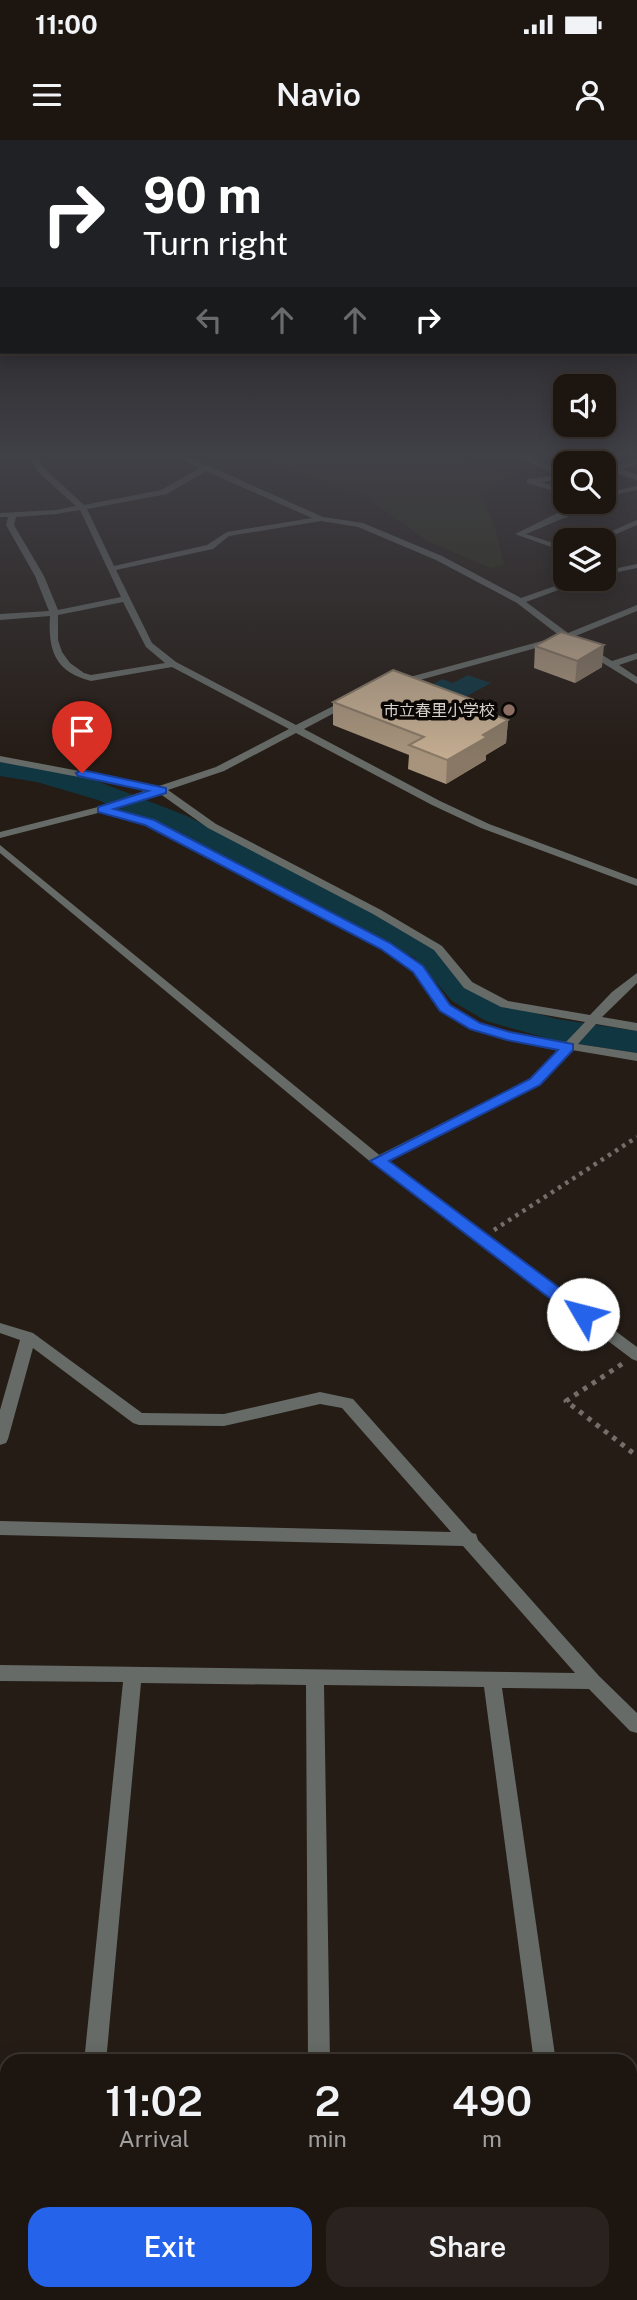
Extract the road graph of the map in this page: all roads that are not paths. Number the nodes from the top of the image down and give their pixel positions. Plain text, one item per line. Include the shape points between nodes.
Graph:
1 (29, 556) edge
2 (105, 556) edge
3 (170, 556) edge
4 (434, 556) edge
5 (637, 566) edge
6 (111, 569) junction
7 (616, 570) edge
8 (553, 590) edge
9 (126, 599) junction
10 (520, 601) junction
11 (637, 608) edge
12 (54, 613) junction
13 (0, 617) edge
14 (566, 637) junction
15 (637, 656) edge
16 (173, 664) junction
17 (611, 665) junction
18 (637, 681) edge
19 (384, 687) edge
20 (363, 695) edge
21 (296, 730) junction
22 (0, 760) edge
23 (156, 792) junction
24 (102, 809) junction
25 (0, 835) edge
26 (0, 848) edge
27 (637, 883) edge
28 (637, 977) edge
29 (593, 1021) junction
30 (637, 1027) edge
31 (568, 1047) junction
32 (637, 1056) edge
33 (378, 1161) junction
34 (0, 1328) edge
35 (28, 1337) junction
36 (637, 1355) edge
37 (0, 1439) edge
38 (0, 1528) edge
39 (470, 1539) junction
40 (0, 1673) edge
41 (133, 1674) junction
42 (315, 1676) junction
43 (492, 1679) junction
44 (593, 1681) junction
45 (637, 1726) edge
46 (96, 2054) edge
47 (319, 2054) edge
48 (544, 2054) edge

1 - 12 street
2 - 6 street
3 - 6 street
4 - 10 street
5 - 7 street
6 - 9 street
8 - 10 street
9 - 12 street
9 - 16 street via 149,645
10 - 14 street
11 - 14 street
12 - 13 street
12 - 16 street via 51,630 57,652 80,677
14 - 17 street
14 - 19 street
15 - 17 street
16 - 21 street
17 - 18 street
20 - 21 street
21 - 23 street via 220,769
21 - 27 street via 485,826
22 - 23 street
23 - 24 street
23 - 29 street via 438,948 468,985 505,1004
24 - 25 street
24 - 31 street via 149,822 385,946 418,969 445,1008 475,1026
26 - 33 street
28 - 29 street
29 - 30 street
29 - 31 street
31 - 32 street
31 - 33 street via 535,1082
33 - 36 street
34 - 35 street
35 - 37 street
35 - 39 street via 139,1419 224,1420 320,1398 347,1403
38 - 39 street
39 - 44 street
40 - 41 street
41 - 42 street
41 - 46 street
42 - 43 street
42 - 47 street
43 - 44 street
43 - 48 street
44 - 45 street

